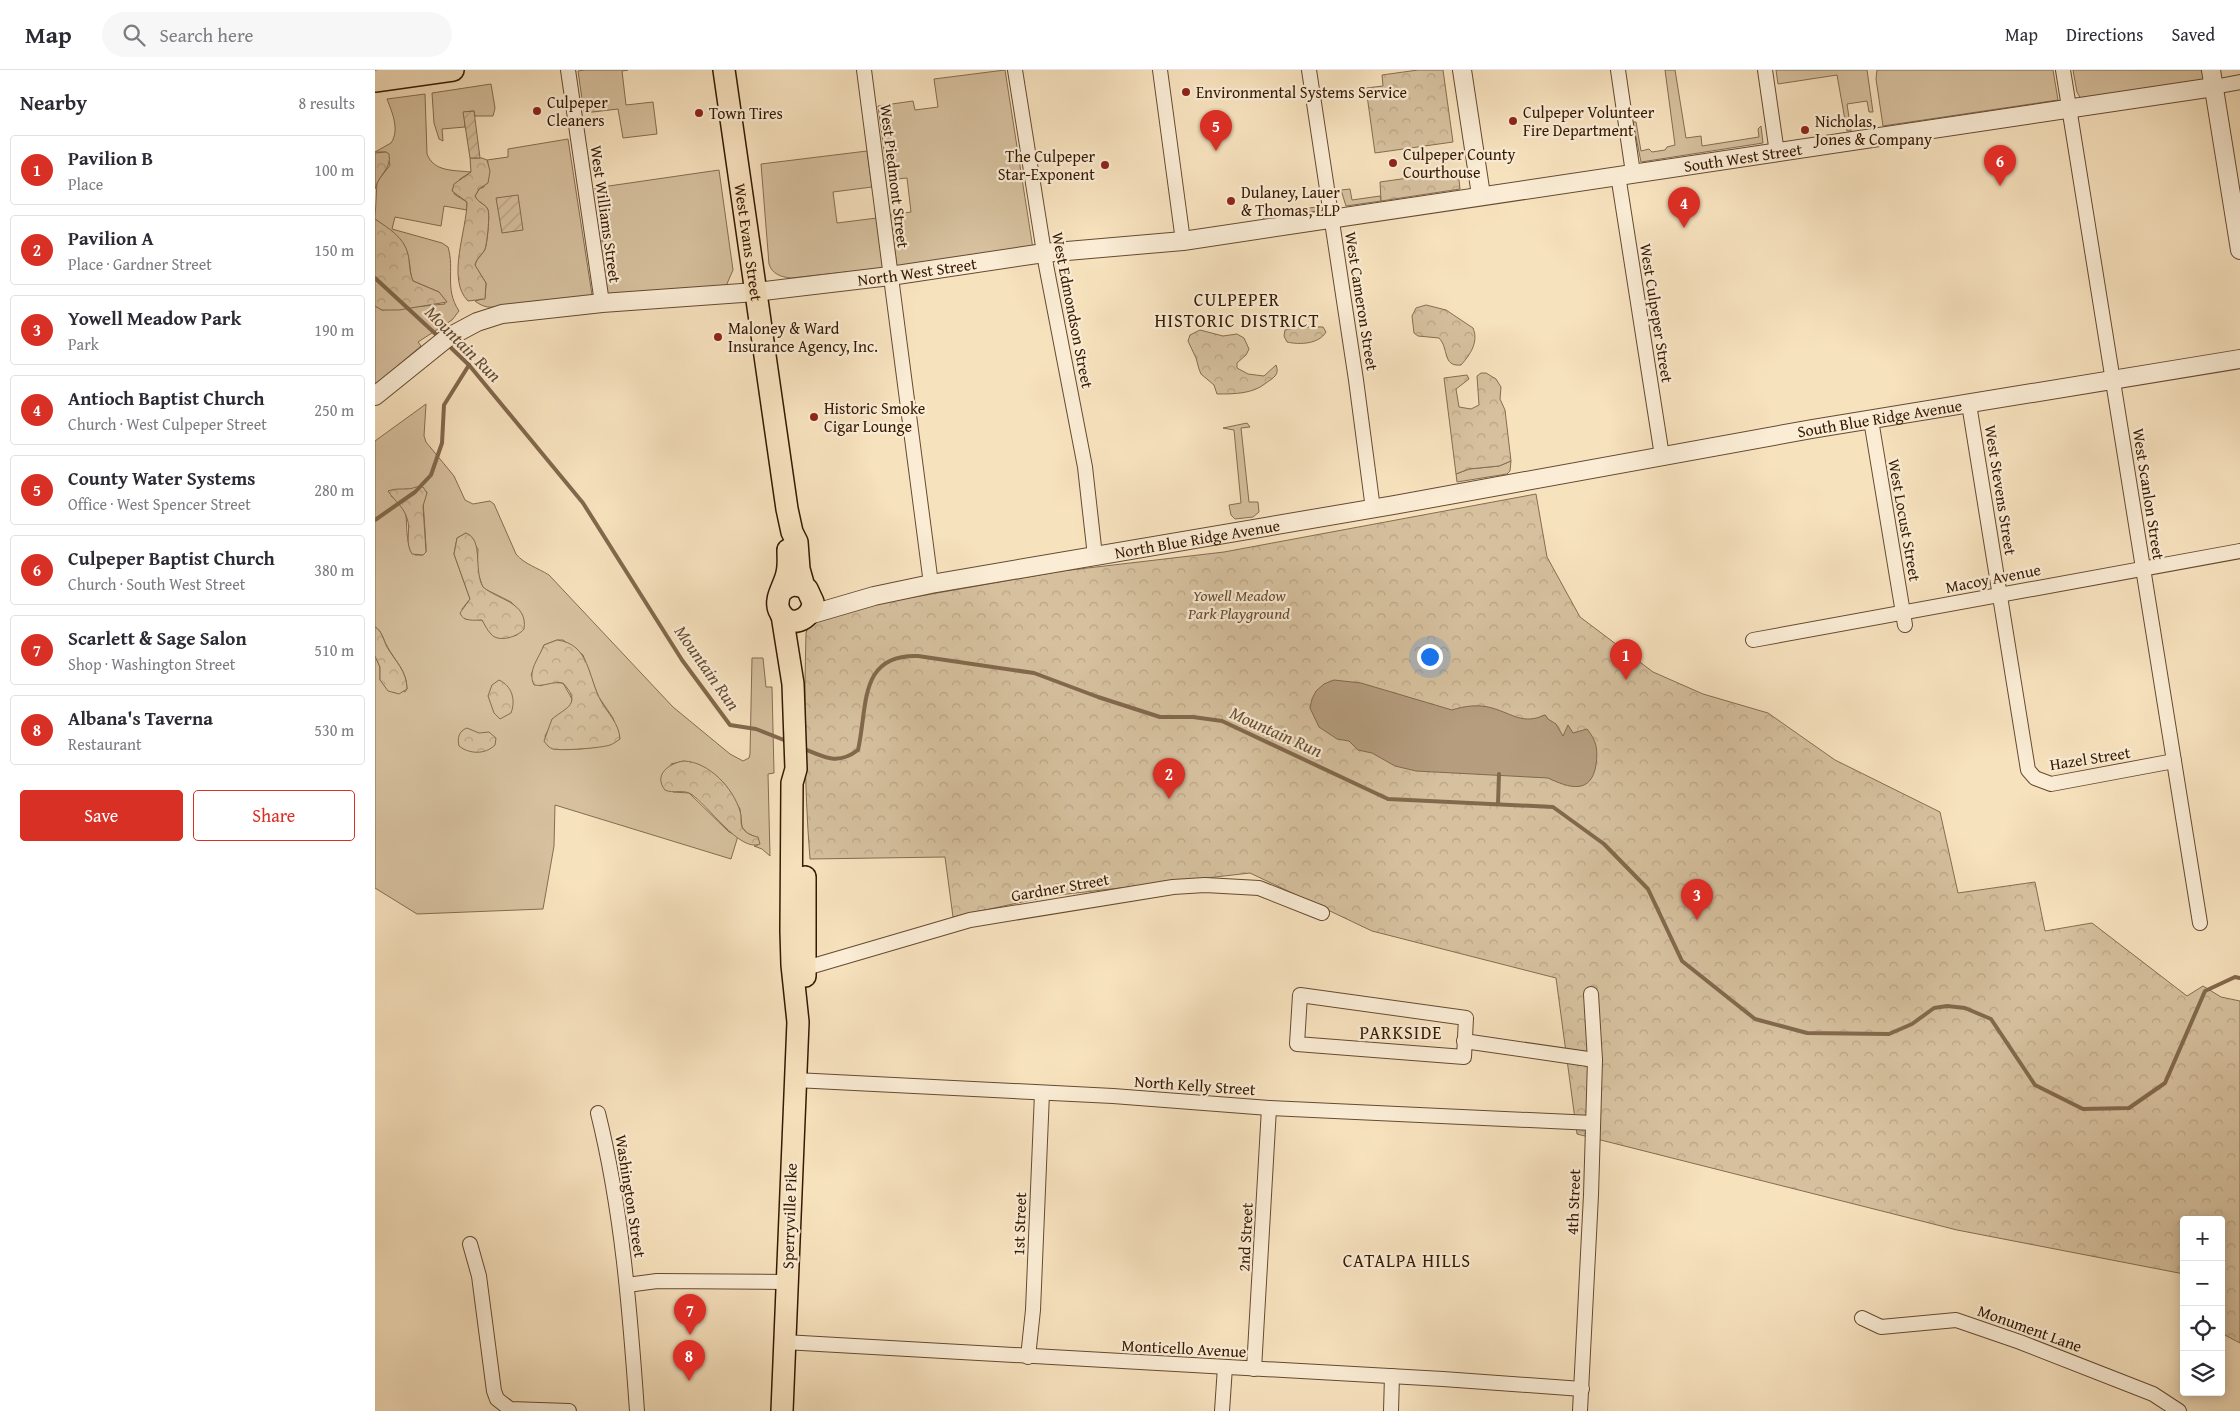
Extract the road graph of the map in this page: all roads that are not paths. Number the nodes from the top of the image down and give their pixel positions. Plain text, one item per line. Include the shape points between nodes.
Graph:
1 (453, 70) edge
2 (568, 70) edge
3 (724, 70) edge
4 (735, 70) edge
5 (864, 70) edge
6 (1015, 70) edge
7 (1160, 70) edge
8 (1309, 70) edge
9 (1462, 70) edge
10 (1618, 70) edge
11 (1765, 70) edge
12 (2063, 70) edge
13 (2213, 78) edge
14 (375, 81) edge
15 (2240, 82) edge
16 (727, 94) junction
17 (2069, 109) junction
18 (1777, 153) junction
19 (1626, 174) junction
20 (1481, 196) junction
21 (1332, 219) junction
22 (1183, 241) junction
23 (2240, 250) edge
24 (1044, 253) junction
25 (890, 276) junction
26 (756, 292) junction
27 (602, 303) junction
28 (2240, 359) edge
29 (2112, 379) junction
30 (375, 396) edge
31 (1969, 404) junction
32 (1871, 420) junction
33 (1662, 456) junction
34 (1521, 483) joint
35 (1373, 509) junction
36 (792, 532) junction
37 (2240, 552) edge
38 (1095, 556) junction
39 (2143, 568) junction
40 (931, 584) junction
41 (781, 592) junction
42 (2000, 595) junction
43 (808, 604) junction
44 (782, 615) junction
45 (1904, 619) junction
46 (1753, 640) dead end
47 (793, 684) junction
48 (2025, 759) joint
49 (2174, 762) junction
50 (796, 769) junction
51 (1322, 913) dead end
52 (2200, 923) dead end
53 (805, 968) junction
54 (1591, 994) dead end
55 (798, 1022) junction
56 (1464, 1041) junction
57 (1595, 1060) junction
58 (795, 1080) junction
59 (1043, 1093) junction
60 (1269, 1108) junction
61 (598, 1113) dead end
62 (1593, 1123) junction
63 (470, 1244) dead end
64 (787, 1282) junction
65 (627, 1284) junction
66 (1862, 1318) dead end
67 (784, 1342) junction
68 (1028, 1357) junction
69 (1225, 1367) junction
70 (1254, 1369) junction
71 (1392, 1376) junction
72 (1582, 1389) junction
73 (569, 1411) edge
74 (637, 1411) edge
75 (782, 1411) edge
76 (1222, 1411) edge
77 (1391, 1411) edge
78 (1580, 1411) edge
79 (2179, 1411) edge

1 - 14 main road
2 - 27 street, West Williams Street
3 - 16 main road, West Evans Street
4 - 16 main road
5 - 25 street, West Piedmont Street
6 - 24 street, West Edmondson Street
7 - 22 street
8 - 21 street, West Cameron Street
9 - 20 street
10 - 19 street, West Culpeper Street
11 - 18 street
12 - 17 street, West Scanlon Street
13 - 15 street, South West Street
13 - 17 street, South West Street
13 - 23 street
16 - 26 main road, West Evans Street
17 - 18 street, South West Street
17 - 29 street, West Scanlon Street
18 - 19 street, South West Street
19 - 20 street, South West Street
19 - 33 street, West Culpeper Street
20 - 21 street, North West Street
21 - 22 street, North West Street
21 - 35 street, West Cameron Street
22 - 24 street, North West Street
24 - 25 street, North West Street
24 - 38 street, West Edmondson Street via 1085,467
25 - 26 street, North West Street
25 - 40 street, West Piedmont Street
26 - 27 street, North West Street
26 - 36 main road, West Evans Street
27 - 30 street, North West Street via 502,314 477,322 427,353
28 - 29 street, South Blue Ridge Avenue
29 - 31 street, South Blue Ridge Avenue
29 - 39 street, West Scanlon Street
31 - 32 street, South Blue Ridge Avenue
31 - 42 street, West Stevens Street
32 - 33 street, South Blue Ridge Avenue
32 - 45 street, West Locust Street
33 - 34 street, South Blue Ridge Avenue
34 - 35 street, North Blue Ridge Avenue
35 - 38 street, North Blue Ridge Avenue
36 - 41 main road, West Evans Street via 788,572
36 - 43 main road, West Evans Street via 797,542 799,569
37 - 39 street, Macoy Avenue
38 - 40 street, North Blue Ridge Avenue
39 - 42 street, Macoy Avenue
39 - 49 street, West Scanlon Street
40 - 43 street, North Blue Ridge Avenue via 819,610
41 - 43 main road via 791,586
41 - 44 main road via 777,604
42 - 45 street, Macoy Avenue
42 - 48 street, West Stevens Street
43 - 44 main road via 793,621
43 - 47 main road, Sperryville Pike via 800,626
44 - 47 main road, Sperryville Pike
45 - 46 street, Macoy Avenue
47 - 50 main road, Sperryville Pike
48 - 49 street, Hazel Street via 2035,778 2051,784
49 - 52 street, West Scanlon Street
50 - 53 main road, Sperryville Pike via 803,779
50 - 55 main road, Sperryville Pike via 792,783 791,931
51 - 53 street, Gardner Street via 1259,888 1173,887 970,920
53 - 55 main road, Sperryville Pike via 805,998
54 - 57 street, 4th Street
55 - 58 main road, Sperryville Pike
56 - 56 street via 1464,1057 1297,1044 1300,995 1466,1018
56 - 57 street
57 - 62 street, 4th Street
58 - 59 street, North Kelly Street
58 - 64 main road, Sperryville Pike
59 - 60 street, North Kelly Street
59 - 68 street, 1st Street
60 - 62 street, North Kelly Street
60 - 70 street, 2nd Street
61 - 65 street, Washington Street
62 - 72 street, 4th Street
63 - 73 street via 479,1276 497,1399 510,1409
64 - 65 street via 657,1281
64 - 67 main road, Sperryville Pike
65 - 74 street, Washington Street
66 - 79 street, Monument Lane via 1881,1327 1957,1320 2153,1394
67 - 68 street, Monticello Avenue
67 - 75 main road, Sperryville Pike
68 - 69 street, Monticello Avenue
69 - 70 street, Monticello Avenue
69 - 76 street
70 - 71 street, Monticello Avenue
71 - 72 street, Monticello Avenue
71 - 77 street
72 - 78 street, 4th Street

